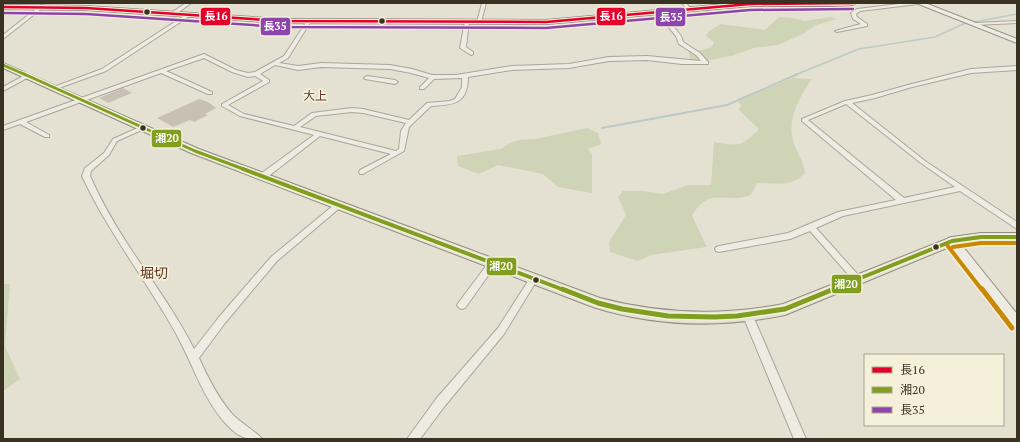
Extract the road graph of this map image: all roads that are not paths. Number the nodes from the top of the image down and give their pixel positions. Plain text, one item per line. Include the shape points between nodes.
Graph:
1 (189, 3) edge
2 (484, 3) edge
3 (848, 3) edge
4 (864, 3) edge
5 (919, 3) edge
6 (43, 5) edge
7 (687, 6) edge
8 (3, 7) edge
9 (873, 8) junction
10 (658, 12) junction
11 (174, 14) junction
12 (189, 15) junction
13 (309, 21) junction
14 (467, 22) junction
15 (479, 22) junction
16 (1017, 22) edge
17 (972, 23) junction
18 (1009, 23) junction
19 (1017, 28) edge
20 (837, 31) dead end
21 (3, 37) edge
22 (1017, 41) edge
23 (471, 53) dead end
24 (276, 64) junction
25 (3, 65) edge
26 (377, 66) junction
27 (1017, 68) edge
28 (161, 71) junction
29 (256, 74) junction
30 (27, 76) junction
31 (465, 76) junction
32 (432, 77) junction
33 (395, 82) dead end
34 (54, 88) junction
35 (422, 88) dead end
36 (3, 89) edge
37 (210, 93) dead end
38 (81, 100) junction
39 (847, 102) junction
40 (21, 122) junction
41 (410, 122) junction
42 (3, 128) edge
43 (142, 128) junction
44 (295, 128) junction
45 (319, 134) junction
46 (47, 136) dead end
47 (397, 153) junction
48 (363, 172) dead end
49 (262, 177) junction
50 (962, 188) junction
51 (902, 201) junction
52 (338, 206) junction
53 (1017, 226) edge
54 (811, 227) junction
55 (1017, 237) edge
56 (952, 241) junction
57 (719, 249) dead end
58 (492, 264) junction
59 (857, 279) junction
60 (533, 280) junction
61 (462, 304) dead end
62 (748, 316) junction
63 (1017, 324) edge
64 (193, 358) junction
65 (256, 439) edge
66 (413, 439) edge
67 (800, 439) edge

1 - 11 street
2 - 15 street
3 - 7 main road
4 - 9 street
5 - 9 street
5 - 17 street
6 - 8 main road
6 - 11 main road
6 - 21 street
7 - 10 main road
9 - 20 street via 853,13 855,18 865,25
10 - 15 main road via 559,21
10 - 31 street via 681,43 698,54 706,63 647,58 609,59 569,66 512,68
11 - 12 main road
12 - 13 main road
12 - 34 street via 104,70
13 - 14 main road
13 - 24 street via 286,57
14 - 15 main road
14 - 23 street via 463,48
16 - 18 street
17 - 18 street
17 - 22 street
18 - 19 street
24 - 26 street via 298,68 326,65
24 - 29 street
25 - 30 main road
26 - 32 street via 410,70
26 - 33 street via 367,78
27 - 39 street via 972,71
28 - 29 street via 204,56 234,71 248,75
28 - 37 street
28 - 38 street
29 - 44 street via 267,81 224,105 236,113
30 - 34 main road
30 - 36 street
31 - 32 street
31 - 41 street via 465,87 457,100 451,103 429,104
32 - 35 street
34 - 38 main road
38 - 40 street
38 - 43 main road
39 - 50 street via 923,162
39 - 51 street via 804,120
40 - 42 street
40 - 46 street
41 - 44 street via 357,110 314,114
41 - 47 street via 404,130 402,150
43 - 49 main road
43 - 64 street via 115,140 108,154 88,170 86,176 113,228 174,320
44 - 45 street
45 - 47 street
45 - 49 street
47 - 48 street
49 - 52 main road
50 - 51 street
50 - 53 street
51 - 54 street via 841,214
52 - 58 main road
52 - 64 street via 269,264
54 - 57 street via 790,236
54 - 59 street
55 - 56 main road via 992,236
56 - 59 main road
56 - 63 street
58 - 60 main road
58 - 61 street
59 - 62 main road via 785,309
60 - 62 main road via 598,303 643,314 694,319
60 - 66 street via 501,331
62 - 67 street
64 - 65 street via 224,414

